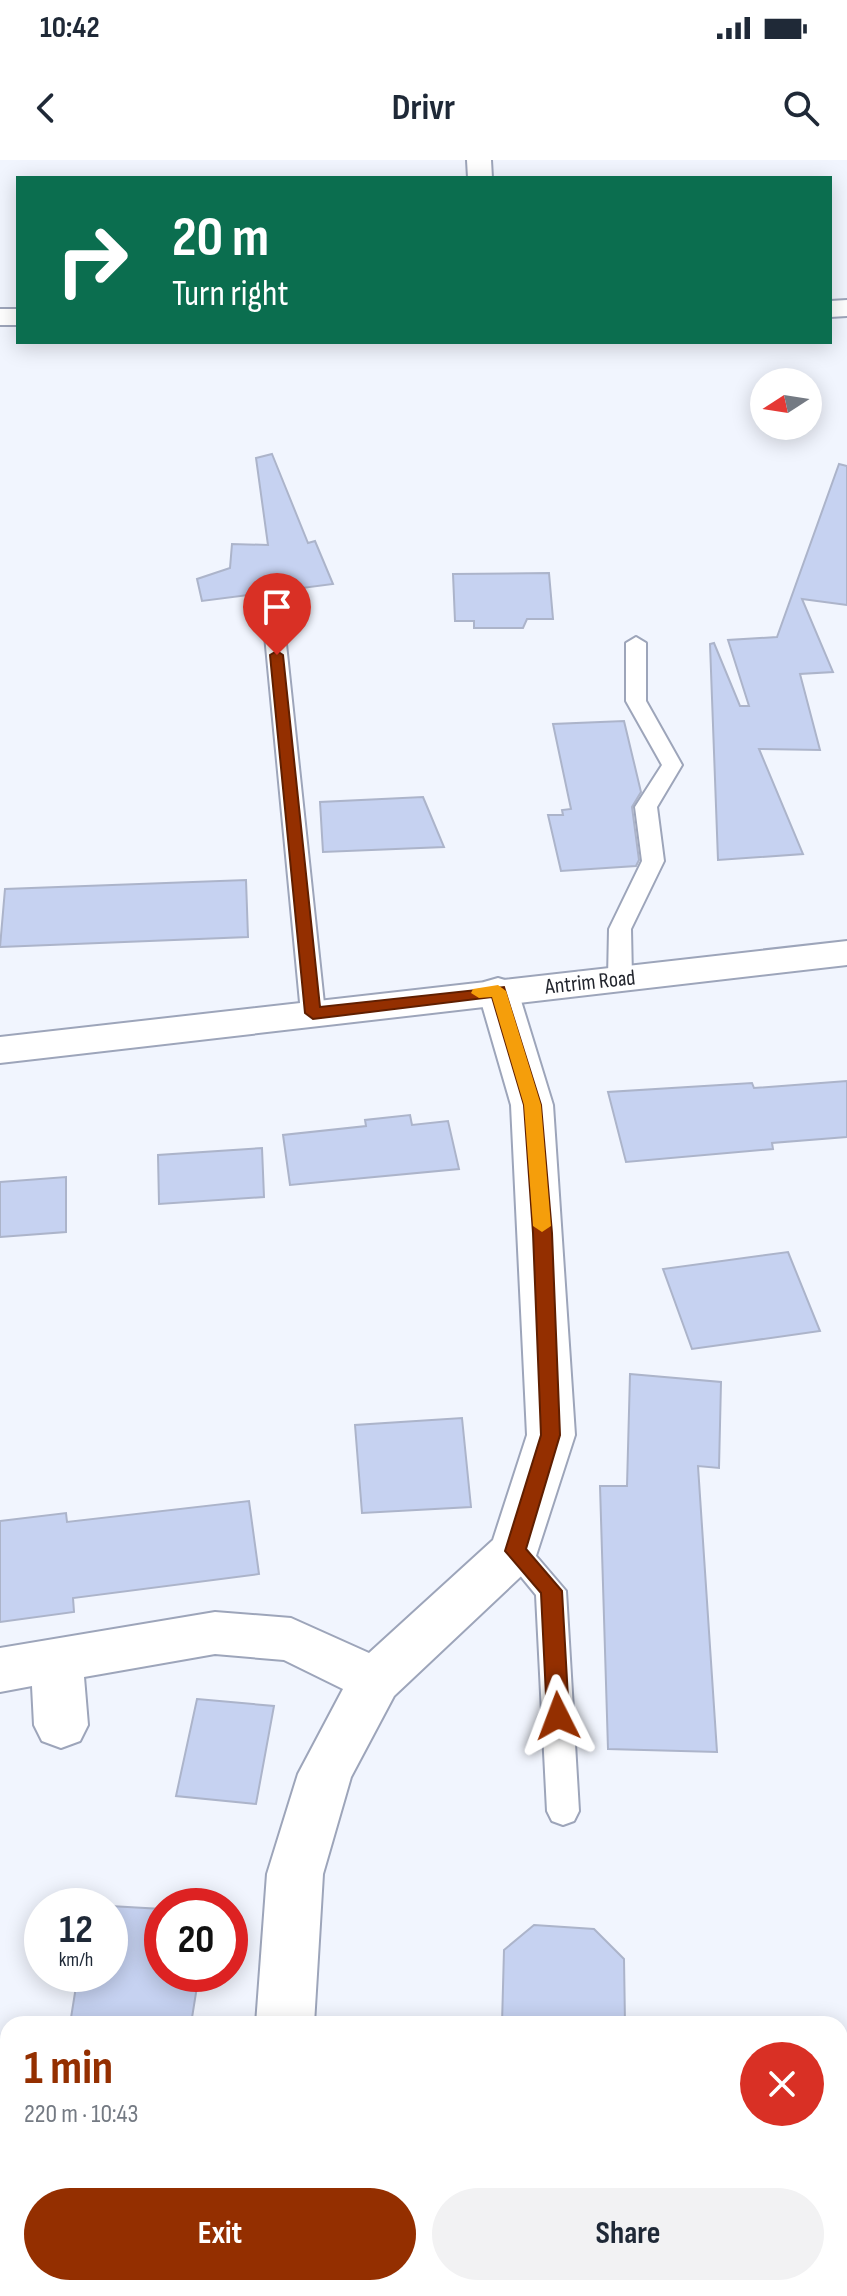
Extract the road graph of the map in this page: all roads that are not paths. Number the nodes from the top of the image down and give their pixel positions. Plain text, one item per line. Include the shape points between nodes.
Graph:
1 (274, 625) dead end
2 (636, 643) dead end
3 (847, 953) edge
4 (620, 978) junction
5 (498, 991) junction
6 (313, 1013) junction
7 (0, 1050) edge
8 (515, 1551) junction
9 (57, 1660) junction
10 (0, 1670) edge
11 (375, 1680) junction
12 (61, 1725) dead end
13 (563, 1811) dead end
14 (286, 2016) edge

1 - 6 lane
2 - 4 lane via 636,701 672,765 646,807 653,861 620,929
3 - 4 street, Antrim Road
4 - 5 street, Antrim Road
5 - 6 street, Antrim Road
5 - 8 street via 532,1105 551,1435
6 - 7 street, Antrim Road
8 - 11 street
8 - 13 lane via 551,1591
9 - 10 street
9 - 11 street via 215,1633 291,1639
9 - 12 street
11 - 14 street via 325,1774 295,1874

